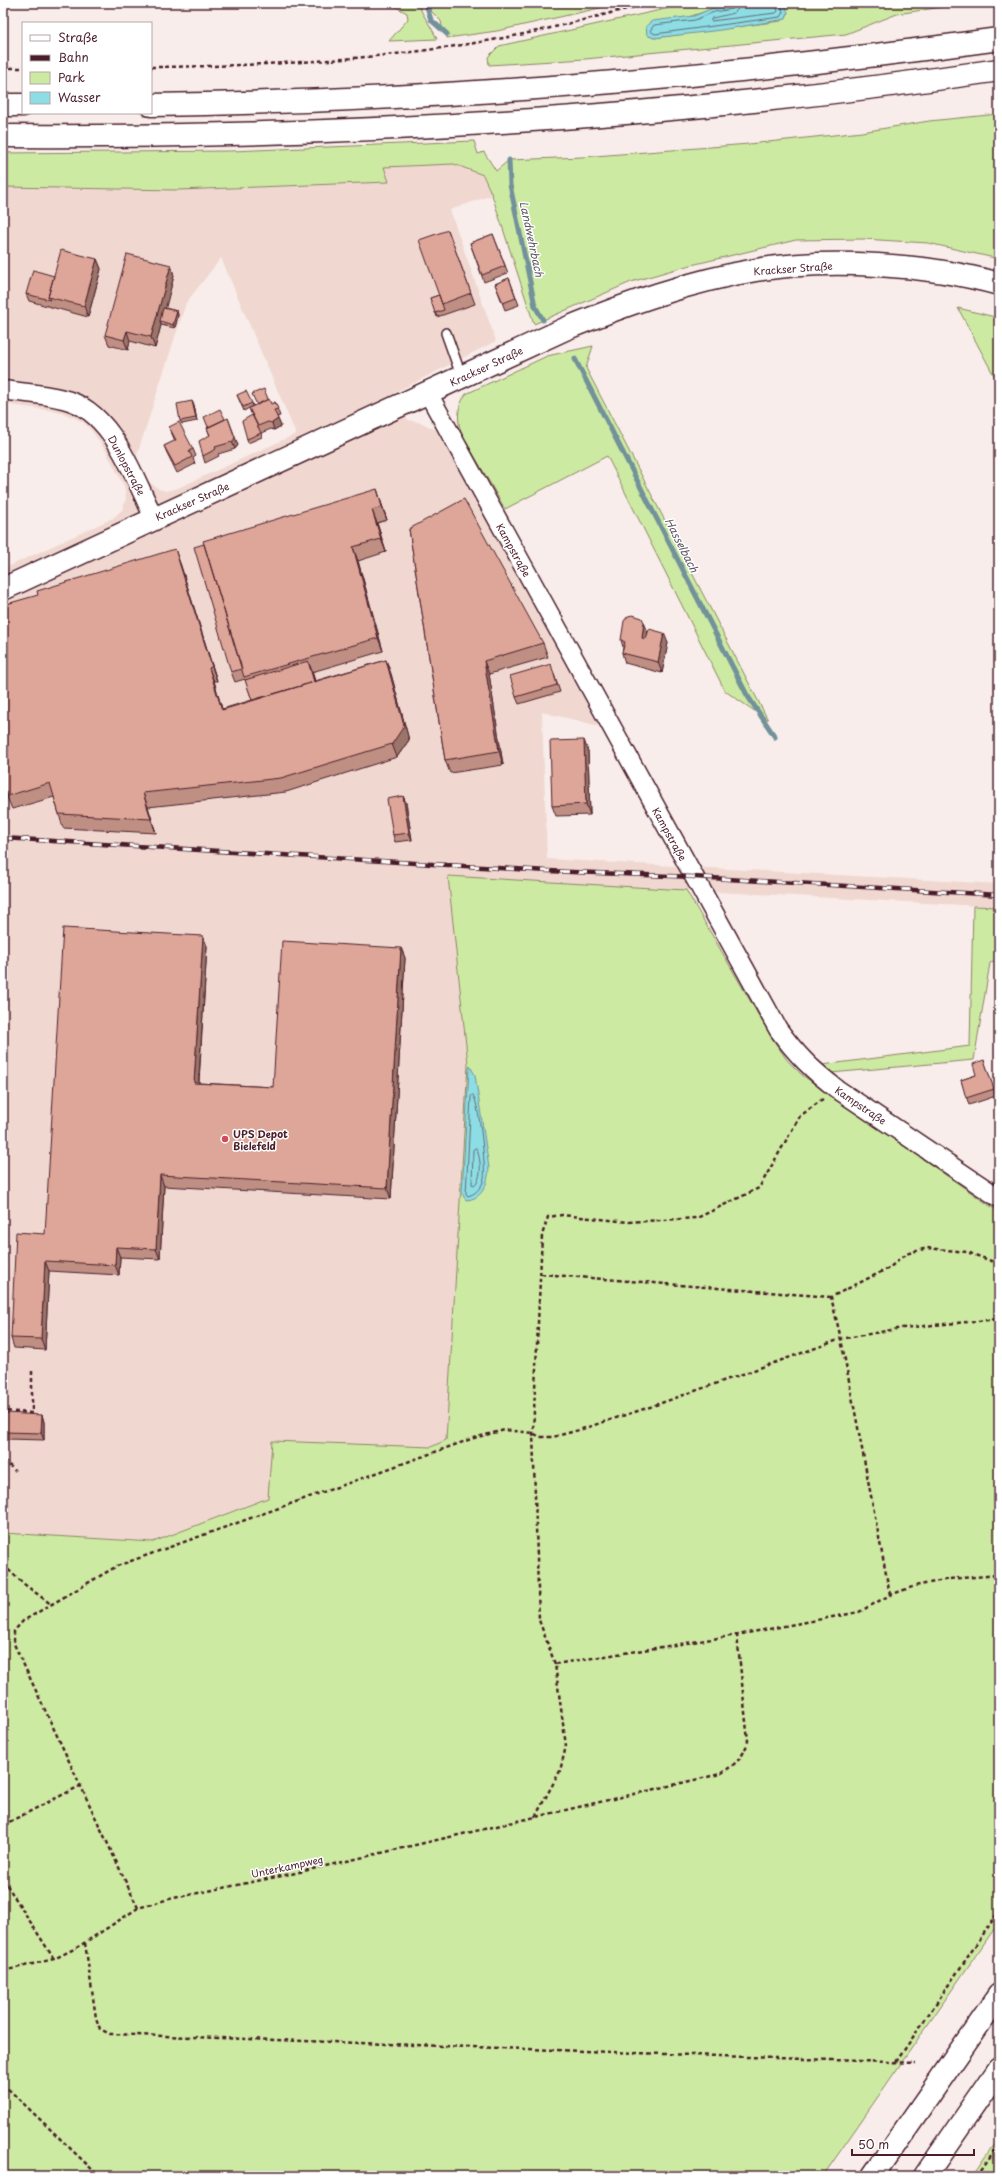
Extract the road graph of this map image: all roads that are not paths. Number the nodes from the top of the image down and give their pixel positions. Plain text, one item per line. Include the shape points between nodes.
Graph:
1 (999, 39) edge
2 (999, 70) edge
3 (975, 74) junction
4 (999, 74) edge
5 (3, 105) edge
6 (22, 105) edge
7 (152, 105) edge
8 (3, 136) edge
9 (999, 284) edge
10 (446, 333) dead end
11 (462, 378) junction
12 (3, 390) edge
13 (428, 393) junction
14 (154, 518) junction
15 (3, 588) edge
16 (999, 1198) edge
17 (999, 1995) edge
18 (999, 2069) edge
19 (873, 2176) edge
20 (925, 2176) edge

1 - 7 main road via 789,65 533,89 306,101
2 - 3 main road
3 - 4 main road
3 - 8 main road via 708,105 460,124 212,134
5 - 6 main road
9 - 11 main road, Krackser Straße via 949,274 852,264 756,270 706,280 612,310 565,329
10 - 11 lane
11 - 13 main road, Krackser Straße
12 - 14 street, Dunlopstraße via 65,399 87,409 103,423 118,444
13 - 14 main road, Krackser Straße
13 - 16 street, Kampstraße via 778,1029 795,1053 837,1089
14 - 15 main road, Krackser Straße
17 - 19 main road
18 - 20 main road

